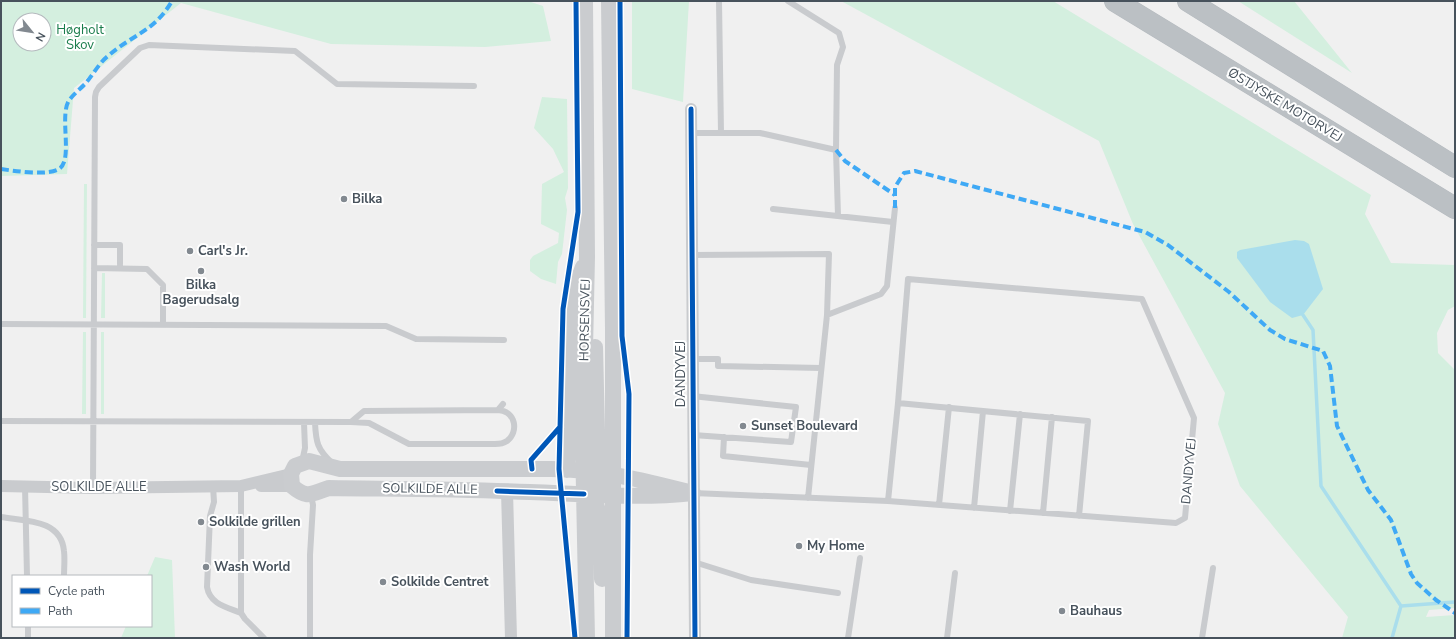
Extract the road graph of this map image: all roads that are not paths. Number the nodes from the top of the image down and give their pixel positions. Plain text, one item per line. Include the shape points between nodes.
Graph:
1 (585, 1) edge
2 (599, 1) edge
3 (609, 1) edge
4 (719, 1) edge
5 (788, 1) edge
6 (1115, 1) edge
7 (1193, 3) edge
8 (474, 86) dead end
9 (691, 109) dead end
10 (610, 113) junction
11 (691, 133) junction
12 (721, 133) junction
13 (836, 150) junction
14 (1455, 167) edge
15 (895, 208) dead end
16 (1455, 208) edge
17 (773, 209) dead end
18 (838, 216) junction
19 (893, 222) junction
20 (94, 245) junction
21 (692, 255) junction
22 (586, 257) junction
23 (120, 264) dead end
24 (94, 268) junction
25 (827, 315) junction
26 (1, 324) edge
27 (94, 325) junction
28 (163, 325) junction
29 (504, 340) dead end
30 (692, 359) junction
31 (821, 368) junction
32 (692, 396) junction
33 (898, 403) junction
34 (504, 404) dead end
35 (948, 407) junction
36 (498, 410) junction
37 (983, 411) junction
38 (1020, 414) junction
39 (1052, 417) junction
40 (1, 421) edge
41 (93, 422) junction
42 (304, 422) junction
43 (315, 422) junction
44 (351, 422) junction
45 (693, 435) junction
46 (724, 437) junction
47 (811, 465) junction
48 (340, 469) junction
49 (566, 470) junction
50 (598, 472) junction
51 (295, 474) junction
52 (244, 485) junction
53 (1, 486) edge
54 (25, 486) junction
55 (213, 486) junction
56 (93, 488) junction
57 (506, 491) junction
58 (693, 493) junction
59 (589, 494) junction
60 (311, 495) junction
61 (612, 495) junction
62 (808, 498) junction
63 (888, 501) junction
64 (939, 505) junction
65 (974, 508) junction
66 (1010, 511) junction
67 (1043, 513) junction
68 (1079, 516) junction
69 (1, 517) edge
70 (26, 521) junction
71 (860, 558) dead end
72 (694, 562) junction
73 (1213, 568) dead end
74 (955, 573) dead end
75 (27, 575) edge
76 (64, 575) edge
77 (838, 593) dead end
78 (241, 612) junction
79 (28, 627) edge
80 (613, 633) edge
81 (28, 638) edge
82 (264, 638) edge
83 (310, 638) edge
84 (511, 638) edge
85 (587, 638) edge
86 (695, 638) edge
87 (848, 638) edge
88 (947, 638) edge
89 (1202, 638) edge

1 - 22 main road, HORSENSVEJ
2 - 10 main road via 600,90
3 - 10 main road, HORSENSVEJ
4 - 12 lane
5 - 13 lane via 839,33 843,47 837,65
6 - 16 highway, ØSTJYSKE MOTORVEJ
7 - 14 highway
8 - 20 lane via 337,84 295,51 144,46 96,92
9 - 11 street, DANDYVEJ
10 - 50 main road, HORSENSVEJ via 613,329
11 - 12 lane
11 - 21 street, DANDYVEJ
12 - 13 lane via 760,132
13 - 18 lane
15 - 19 lane
17 - 18 lane
18 - 19 lane
19 - 25 lane via 887,286 881,294
20 - 23 lane via 120,245
20 - 24 lane
21 - 25 lane via 829,254
21 - 30 street, DANDYVEJ
22 - 49 main road via 575,288
22 - 50 main road, HORSENSVEJ
24 - 27 lane
24 - 28 lane via 147,269 163,285
25 - 31 lane
26 - 27 lane
27 - 28 lane
27 - 41 lane
28 - 29 lane via 386,326 416,339
30 - 31 lane via 718,360 718,366
30 - 32 street, DANDYVEJ
31 - 47 lane
32 - 45 street, DANDYVEJ
32 - 46 lane via 796,406 791,442
33 - 35 lane
33 - 63 lane
33 - 68 lane, DANDYVEJ via 908,279 1142,299 1194,418 1185,518 1176,523
34 - 36 lane
35 - 37 lane
35 - 64 lane
36 - 44 lane via 364,411
36 - 44 lane via 510,414 514,426 512,436 507,442 495,444 409,444 369,423
37 - 38 lane
37 - 65 lane
38 - 39 lane
38 - 66 lane
39 - 67 lane
39 - 68 lane via 1088,421
40 - 41 lane
41 - 42 lane
41 - 56 lane
42 - 43 lane
42 - 51 lane via 305,448
43 - 44 lane
43 - 48 lane via 316,441 320,450
45 - 46 lane
45 - 58 street, DANDYVEJ
46 - 47 lane via 723,456
47 - 62 lane
48 - 49 main road, SOLKILDE ALLE
48 - 51 main road, SOLKILDE ALLE via 317,462
49 - 50 main road, SOLKILDE ALLE
50 - 58 main road, DANDYVEJ via 638,478
50 - 59 main road, HORSENSVEJ
50 - 61 main road, HORSENSVEJ
51 - 52 street, SOLKILDE ALLE
51 - 60 main road via 303,494
52 - 55 street, SOLKILDE ALLE
52 - 78 lane
53 - 54 street, SOLKILDE ALLE
54 - 56 street, SOLKILDE ALLE
54 - 70 lane
55 - 56 street, SOLKILDE ALLE
55 - 78 lane via 207,587 209,596 215,602
57 - 59 main road, SOLKILDE ALLE
57 - 60 main road, SOLKILDE ALLE via 330,488
57 - 84 street
58 - 61 main road, DANDYVEJ via 660,496
58 - 62 lane, DANDYVEJ
58 - 72 street, DANDYVEJ
59 - 61 main road, DANDYVEJ
59 - 80 main road via 600,518 602,591
59 - 85 main road, HORSENSVEJ
60 - 83 lane via 313,505
61 - 80 main road, HORSENSVEJ
62 - 63 lane, DANDYVEJ
63 - 64 lane, DANDYVEJ
64 - 65 lane, DANDYVEJ
65 - 66 lane, DANDYVEJ
66 - 67 lane, DANDYVEJ
67 - 68 lane, DANDYVEJ
69 - 70 lane
70 - 75 lane
70 - 76 lane via 42,523 52,528 59,536 64,550
71 - 87 lane
72 - 77 lane via 751,580
72 - 86 street, DANDYVEJ
73 - 89 lane
74 - 88 lane
78 - 82 lane via 245,620
79 - 81 lane

